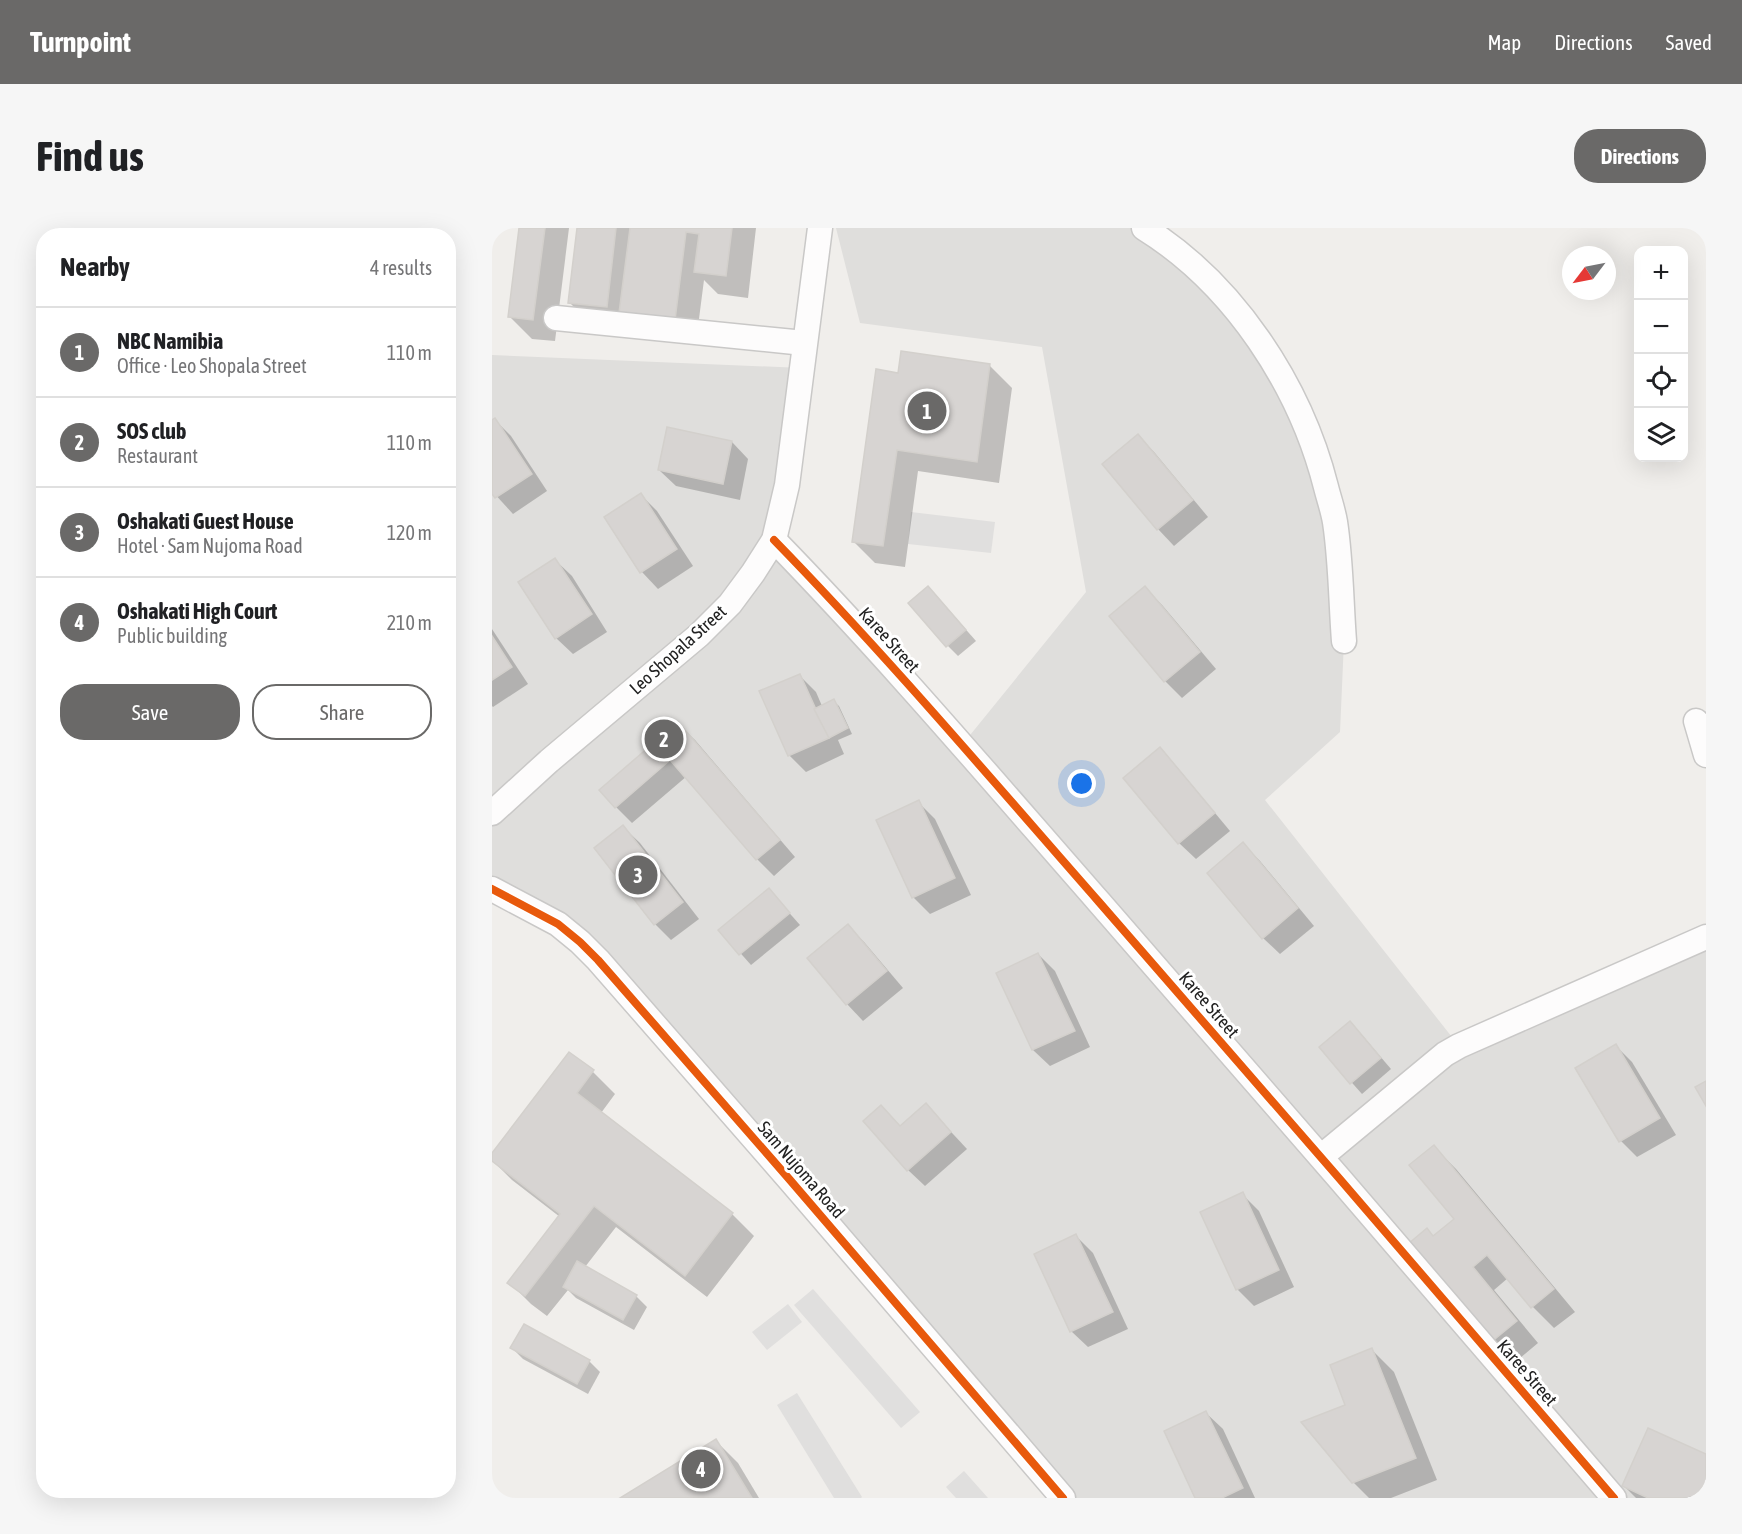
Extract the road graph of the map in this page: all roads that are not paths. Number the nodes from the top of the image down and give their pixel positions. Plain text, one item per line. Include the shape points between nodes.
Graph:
1 (820, 228) edge
2 (1144, 228) edge
3 (556, 318) dead end
4 (804, 343) junction
5 (774, 540) junction
6 (1344, 640) dead end
7 (1696, 721) dead end
8 (1706, 755) edge
9 (492, 813) edge
10 (492, 889) edge
11 (1706, 937) edge
12 (1322, 1156) junction
13 (1063, 1498) edge
14 (1614, 1498) edge

1 - 4 street, Leo Shopala Street
2 - 6 street via 1164,240 1237,310 1271,358 1296,406 1319,459 1335,521
3 - 4 street
4 - 5 street, Leo Shopala Street via 787,485
5 - 9 street, Leo Shopala Street via 730,604 699,635
5 - 12 street, Karee Street via 909,685
7 - 8 street
10 - 13 street, Sam Nujoma Road via 558,924 598,960
11 - 12 street via 1459,1046
12 - 14 street, Karee Street

